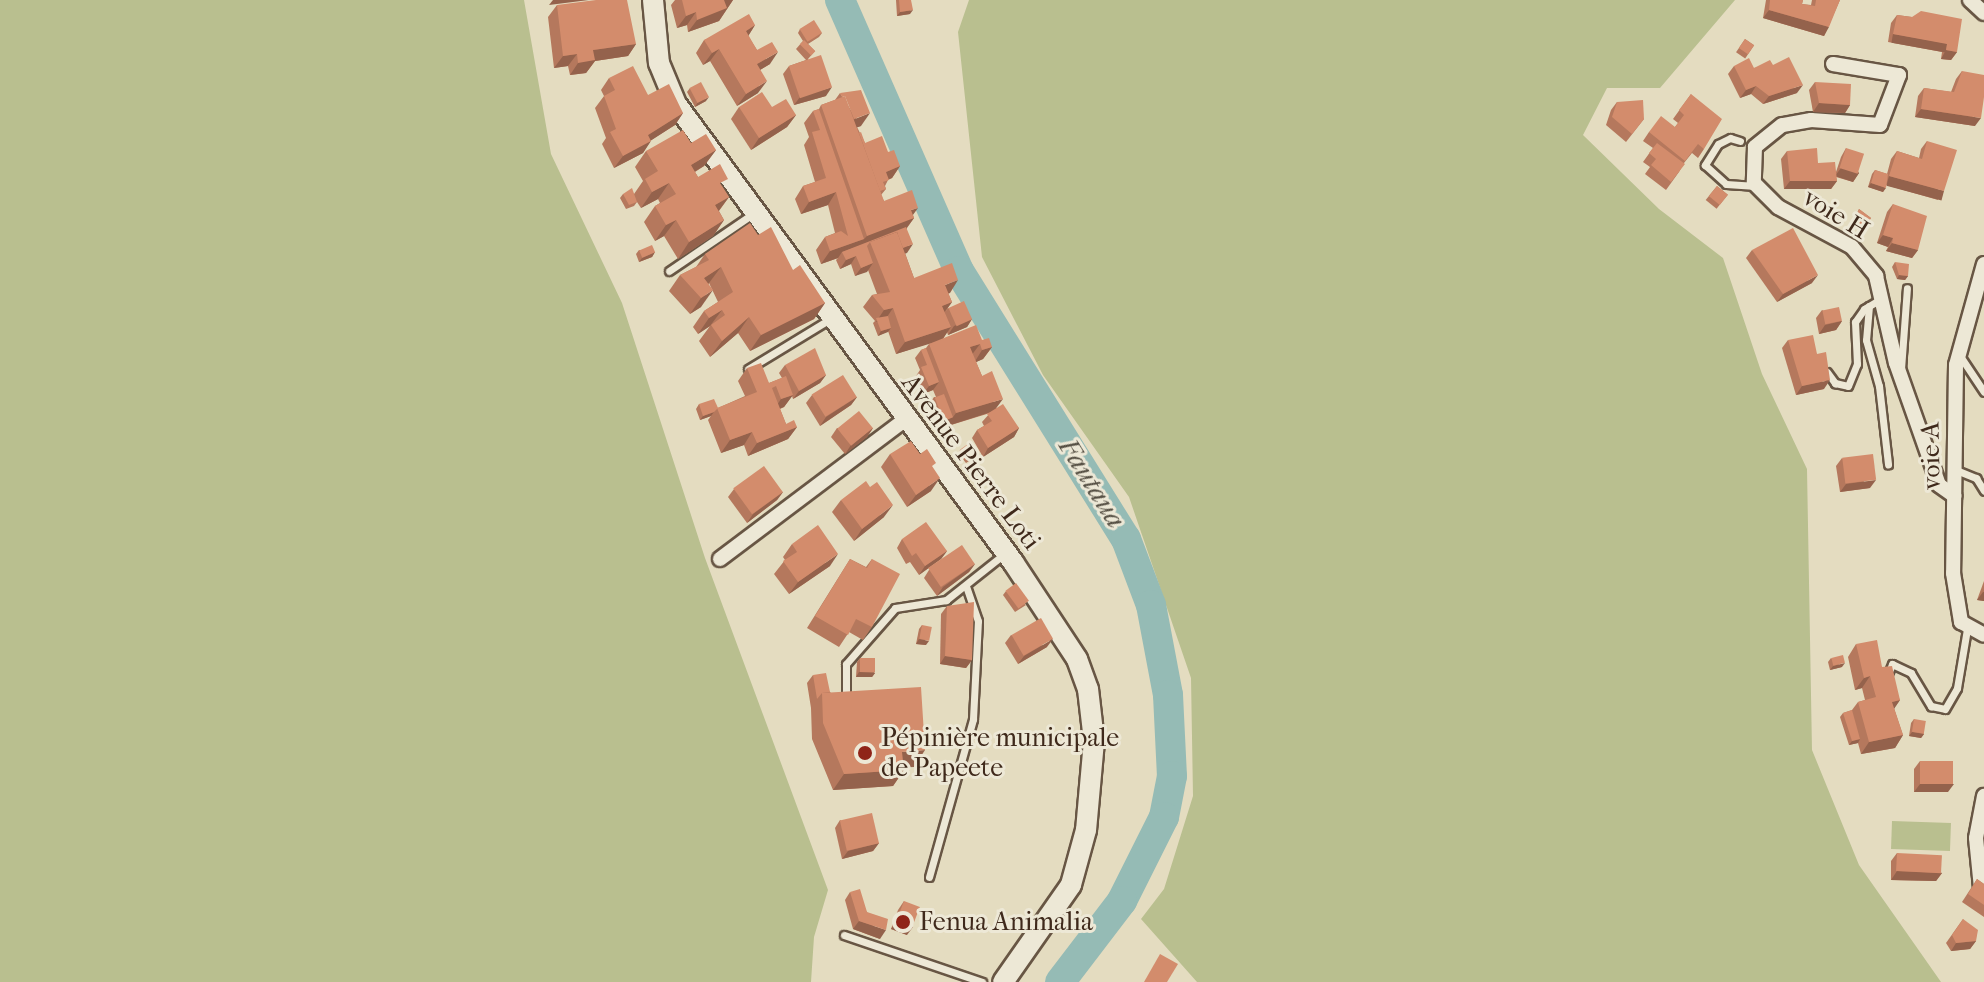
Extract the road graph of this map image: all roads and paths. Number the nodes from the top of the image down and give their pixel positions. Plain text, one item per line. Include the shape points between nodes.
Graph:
1 (653, 0) edge
2 (1970, 0) edge
3 (1984, 13) edge
4 (1833, 64) dead end
5 (1740, 141) dead end
6 (1756, 186) junction
7 (756, 212) junction
8 (1984, 264) edge
9 (669, 271) dead end
10 (1907, 288) dead end
11 (1884, 297) junction
12 (1869, 306) junction
13 (832, 318) junction
14 (1958, 354) junction
15 (1825, 364) edge
16 (746, 370) edge
17 (1900, 375) junction
18 (1984, 392) edge
19 (906, 419) junction
20 (1888, 464) dead end
21 (1956, 470) junction
22 (1984, 491) edge
23 (1955, 496) junction
24 (1006, 552) junction
25 (720, 559) dead end
26 (966, 587) junction
27 (1967, 629) junction
28 (1984, 635) edge
29 (1890, 687) edge
30 (846, 706) edge
31 (1984, 796) edge
32 (929, 877) dead end
33 (1981, 888) edge
34 (844, 935) dead end
35 (982, 982) edge
36 (1003, 982) edge

1 - 7 main road, Avenue Pierre Loti via 659,63 676,104
2 - 3 street
4 - 6 street via 1899,75 1880,125 1811,120 1782,125 1755,147 1750,171
5 - 6 lane via 1730,138 1718,144 1705,165 1726,184
6 - 11 street, voie H via 1778,207 1852,247 1876,276
7 - 9 lane
7 - 13 main road, Avenue Pierre Loti
8 - 14 street, voie A
10 - 17 lane
11 - 12 lane
11 - 17 street, voie H
12 - 15 lane via 1855,322 1857,364 1848,386 1829,378
12 - 20 lane via 1866,340 1879,386
13 - 16 lane
13 - 19 main road, Avenue Pierre Loti
14 - 18 lane
14 - 21 street, voie A via 1953,397
17 - 23 street, voie H via 1939,485
19 - 24 main road, Avenue Pierre Loti
19 - 25 street
21 - 22 lane via 1976,478
21 - 23 street, voie A
23 - 27 street, voie A via 1954,599
24 - 26 lane
24 - 36 main road, Avenue Pierre Loti via 1077,659 1094,741 1086,830 1071,885
26 - 30 lane via 929,606 895,608 846,664
26 - 32 lane via 978,621 973,719
27 - 28 street
27 - 29 lane via 1957,688 1945,709 1931,706 1911,673 1892,664 1887,675
31 - 33 street via 1976,838
34 - 35 lane

